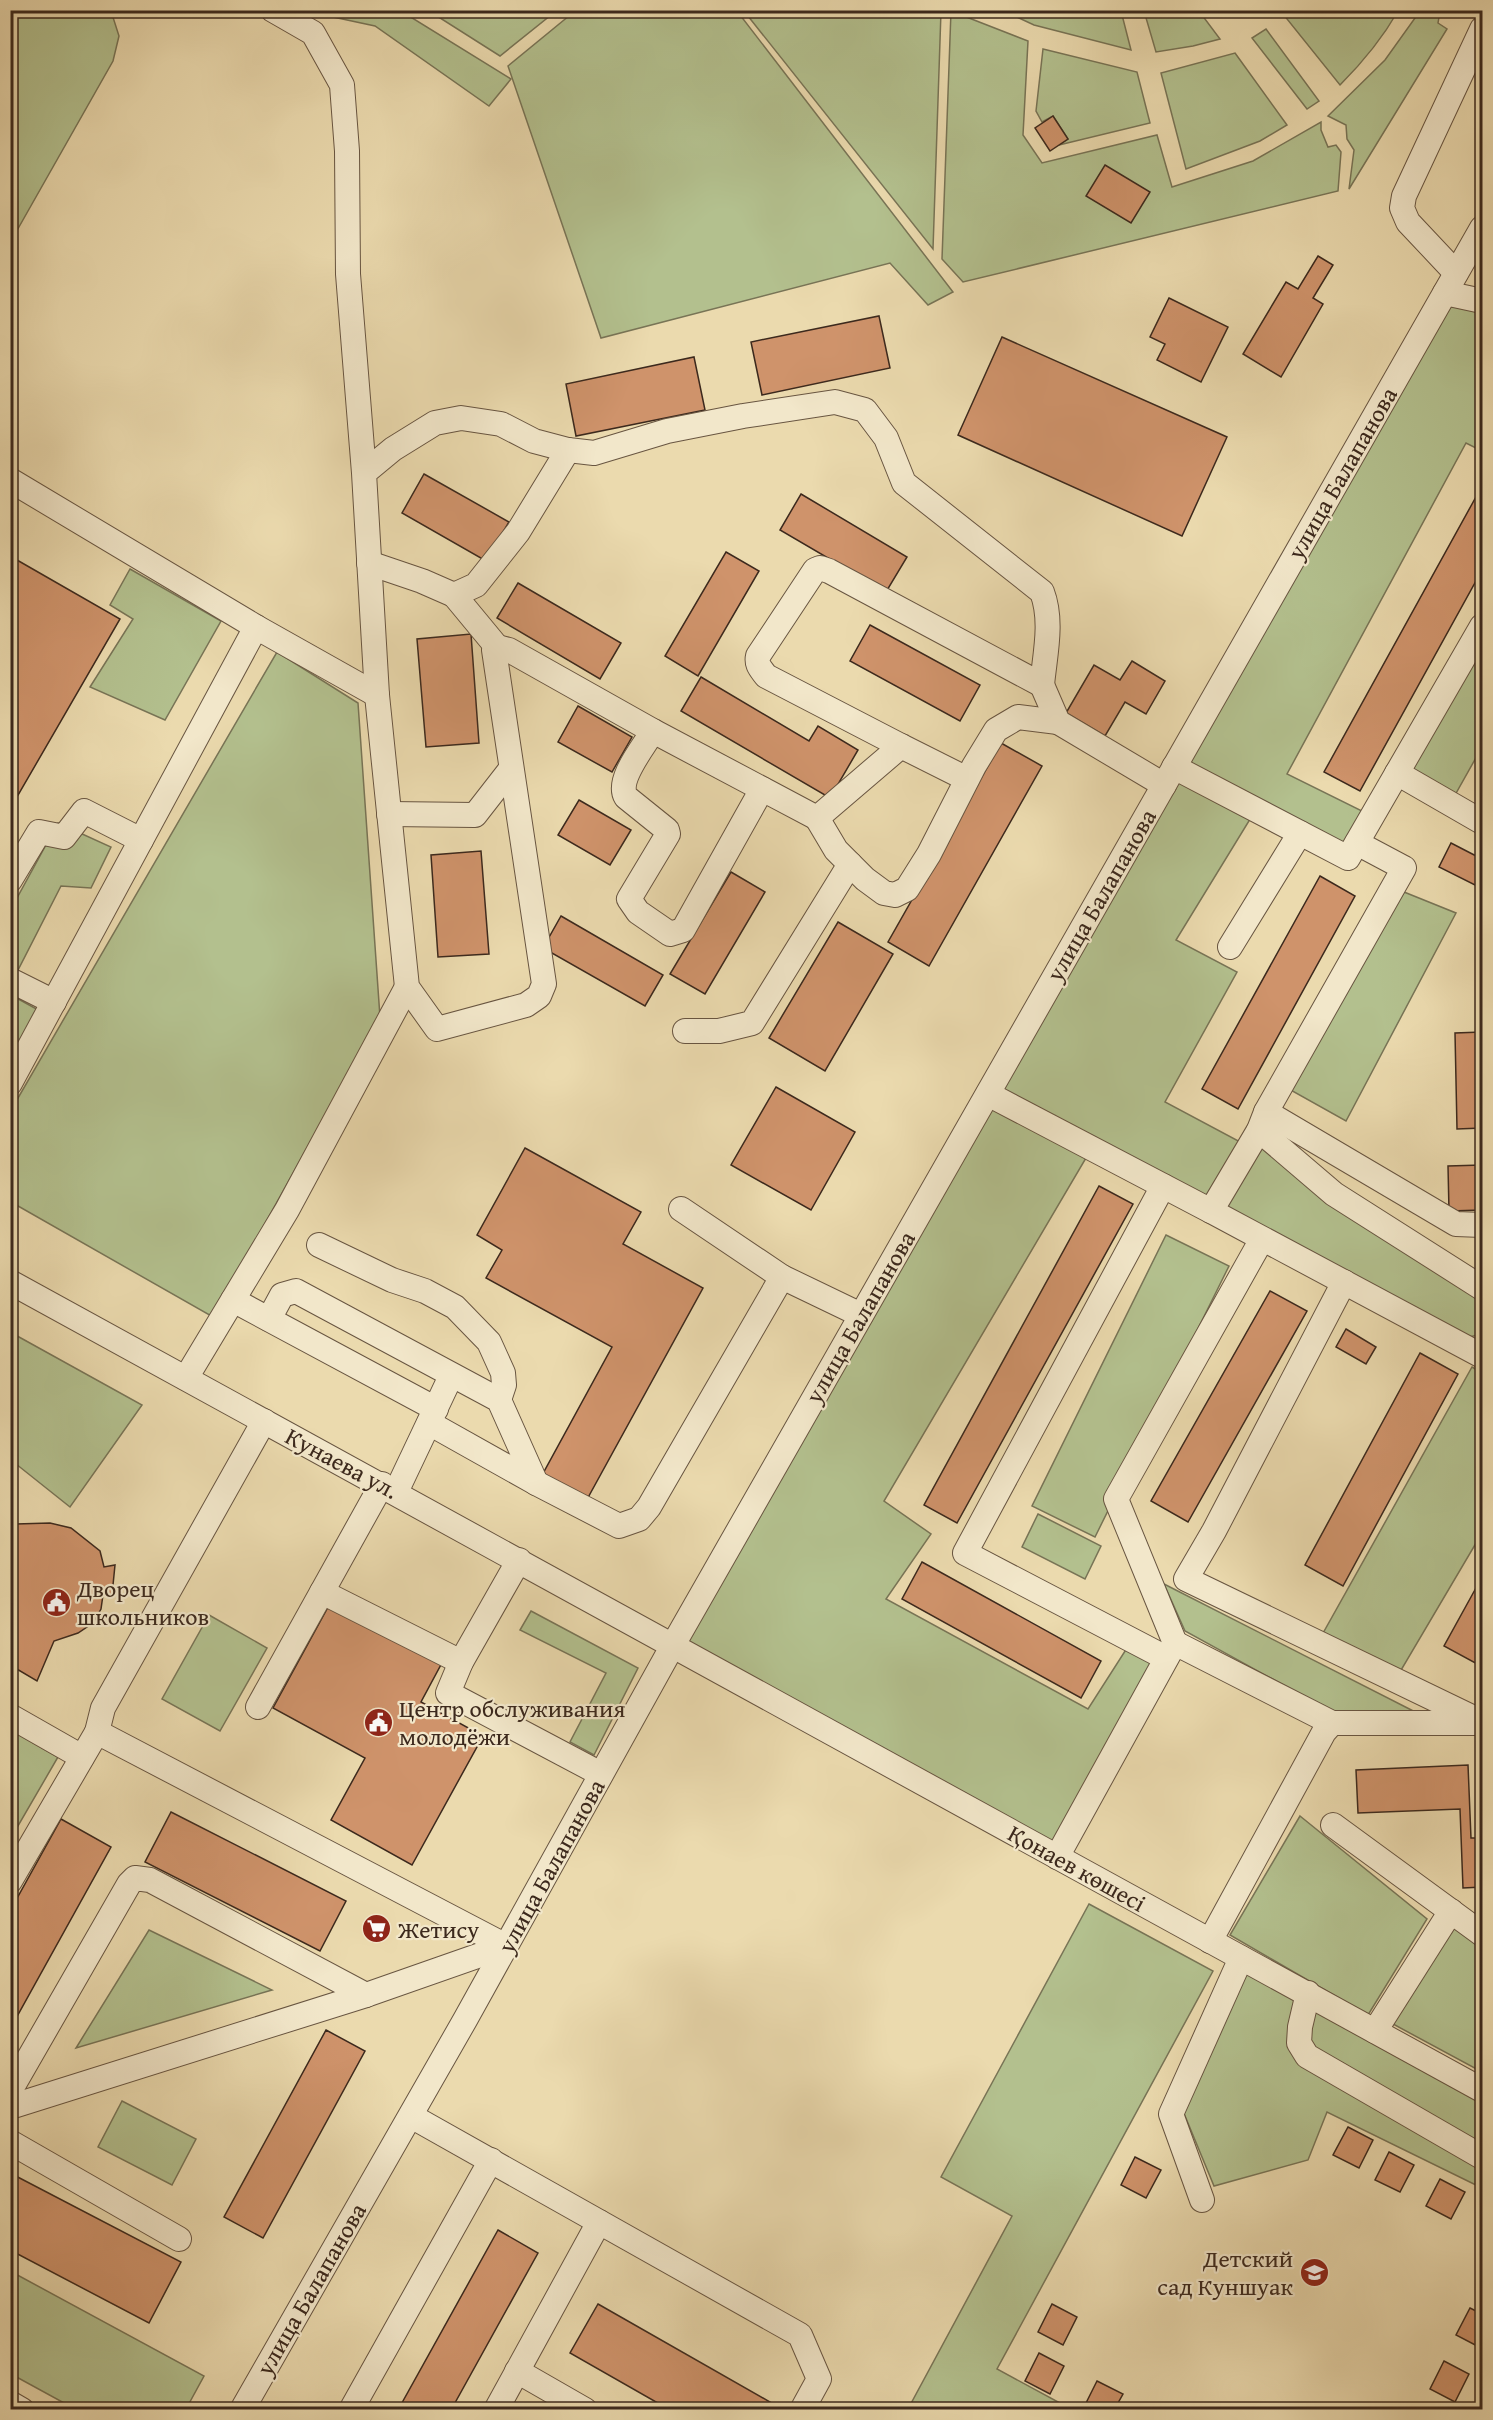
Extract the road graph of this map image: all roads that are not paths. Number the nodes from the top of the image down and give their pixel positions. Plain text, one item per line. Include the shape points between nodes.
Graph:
1 (273, 10) edge
2 (1482, 29) edge
3 (1482, 228) edge
4 (1451, 283) junction
5 (1482, 301) edge
6 (568, 450) junction
7 (364, 473) junction
8 (10, 480) edge
9 (369, 563) junction
10 (454, 595) junction
11 (1482, 626) edge
12 (256, 627) junction
13 (497, 647) junction
14 (1042, 685) junction
15 (377, 695) junction
16 (1058, 722) junction
17 (653, 731) junction
18 (901, 746) junction
19 (510, 770) junction
20 (1397, 773) junction
21 (1169, 776) junction
22 (967, 779) junction
23 (762, 789) junction
24 (389, 814) junction
25 (817, 818) junction
26 (1482, 822) edge
27 (1300, 833) junction
28 (141, 840) junction
29 (1357, 843) junction
30 (850, 864) junction
31 (10, 880) edge
32 (1230, 947) dead end
33 (10, 980) edge
34 (407, 987) junction
35 (54, 1002) junction
36 (685, 1031) dead end
37 (10, 1083) edge
38 (988, 1094) junction
39 (1263, 1121) junction
40 (1163, 1186) junction
41 (681, 1209) dead end
42 (1211, 1211) junction
43 (1482, 1225) edge
44 (1262, 1239) junction
45 (319, 1245) dead end
46 (782, 1277) junction
47 (10, 1282) edge
48 (1344, 1282) junction
49 (1482, 1288) edge
50 (233, 1300) junction
51 (861, 1315) junction
52 (269, 1319) junction
53 (1476, 1347) edge
54 (451, 1376) junction
55 (186, 1378) junction
56 (499, 1400) junction
57 (432, 1416) junction
58 (264, 1421) junction
59 (536, 1483) junction
60 (389, 1488) junction
61 (519, 1560) junction
62 (322, 1592) junction
63 (673, 1645) junction
64 (1170, 1651) junction
65 (461, 1662) junction
66 (258, 1707) dead end
67 (10, 1716) edge
68 (1482, 1722) edge
69 (1332, 1723) junction
70 (97, 1732) junction
71 (82, 1757) junction
72 (602, 1774) junction
73 (1333, 1825) dead end
74 (1057, 1857) junction
75 (10, 1881) edge
76 (1451, 1911) junction
77 (1482, 1934) edge
78 (1210, 1941) junction
79 (506, 1946) junction
80 (1241, 1958) junction
81 (1308, 1993) junction
82 (366, 1995) junction
83 (1375, 2031) junction
84 (1482, 2090) edge
85 (10, 2091) edge
86 (10, 2107) edge
87 (411, 2116) junction
88 (10, 2142) edge
89 (1482, 2157) edge
90 (490, 2160) junction
91 (1202, 2200) dead end
92 (599, 2222) junction
93 (179, 2239) dead end
94 (517, 2371) junction
95 (10, 2403) edge
96 (22, 2409) edge
97 (242, 2409) edge
98 (351, 2409) edge
99 (496, 2409) edge
100 (585, 2409) edge
101 (802, 2409) edge

1 - 7 street via 313,33 342,85 348,150 348,274
2 - 4 street via 1404,196 1402,208
3 - 4 street, улица Балапанова
4 - 5 street
4 - 21 street, улица Балапанова
6 - 7 street via 534,441 501,424 461,418 435,423
6 - 10 street via 518,532 476,585
6 - 14 street via 594,453 667,431 836,402 865,410 886,438 904,483 1042,592 1048,607 1048,624
7 - 9 street
8 - 12 street
9 - 10 street
9 - 15 street
10 - 13 street
11 - 20 street
12 - 15 street
12 - 28 street
13 - 17 street via 509,650
13 - 19 street via 494,650
14 - 16 street
14 - 18 street via 829,571 815,570 758,656 759,668 766,676
15 - 24 street
16 - 21 street
16 - 22 street via 1018,717 996,730
17 - 23 street
17 - 23 street via 623,780 622,790 626,798 668,834 629,899 638,912 670,934 683,930
18 - 22 street
18 - 25 street
19 - 24 street via 475,815
19 - 34 street via 544,984 539,996 526,1005 437,1029
20 - 26 street
20 - 29 street
21 - 27 street
21 - 38 street, улица Балапанова
22 - 30 street via 907,889 895,895 884,893
23 - 25 street
24 - 34 street
25 - 30 street via 836,850
27 - 29 street via 1348,858
27 - 32 street
28 - 31 street via 84,811 64,837 39,832
28 - 35 street
29 - 39 street via 1404,868
30 - 36 street via 752,1023 720,1031
33 - 35 street
34 - 50 street via 287,1210
35 - 37 street
38 - 40 street
38 - 51 street, улица Балапанова
39 - 42 street
39 - 43 street via 1456,1224
39 - 49 street via 1334,1194
40 - 42 street
40 - 64 street via 964,1553
41 - 46 street
42 - 44 street
44 - 48 street
44 - 64 street via 1116,1499
45 - 56 street via 455,1307 489,1342 503,1373
46 - 51 street
46 - 59 street via 639,1519 619,1526
47 - 55 street, Кунаева ул.
48 - 53 street
48 - 68 street via 1186,1579
50 - 52 street
50 - 55 street
51 - 63 street, улица Балапанова
52 - 54 street via 282,1295 296,1292
52 - 57 street
54 - 56 street
54 - 57 street
55 - 58 street, Кунаева ул.
56 - 59 street
57 - 59 street
57 - 60 street
58 - 60 street, Кунаева ул.
58 - 70 street via 103,1708
60 - 61 street, Кунаева ул.
60 - 62 street
61 - 63 street, Кунаева ул.
61 - 65 street
62 - 65 street
62 - 66 street
63 - 72 street, улица Балапанова
63 - 74 street, Қонаев көшесі
64 - 69 street
64 - 74 street
65 - 72 street via 448,1693
67 - 71 street
68 - 69 street
69 - 78 street
70 - 71 street
70 - 79 street
71 - 75 street
72 - 79 street, улица Балапанова
73 - 76 street
74 - 78 street, Қонаев көшесі
76 - 77 street
76 - 83 street
78 - 80 street, Қонаев көшесі
79 - 82 street
79 - 87 street, улица Балапанова
80 - 81 street, Қонаев көшесі
80 - 91 street via 1171,2114
81 - 83 street, Қонаев көшесі
81 - 89 street via 1299,2043 1307,2055
82 - 85 street via 150,1880 135,1878
82 - 86 street
83 - 84 street, Қонаев көшесі
87 - 90 street
87 - 97 street, улица Балапанова
88 - 93 street
90 - 92 street
90 - 98 street
92 - 94 street
92 - 101 street via 800,2335 819,2379
94 - 99 street
94 - 100 street
95 - 96 street

